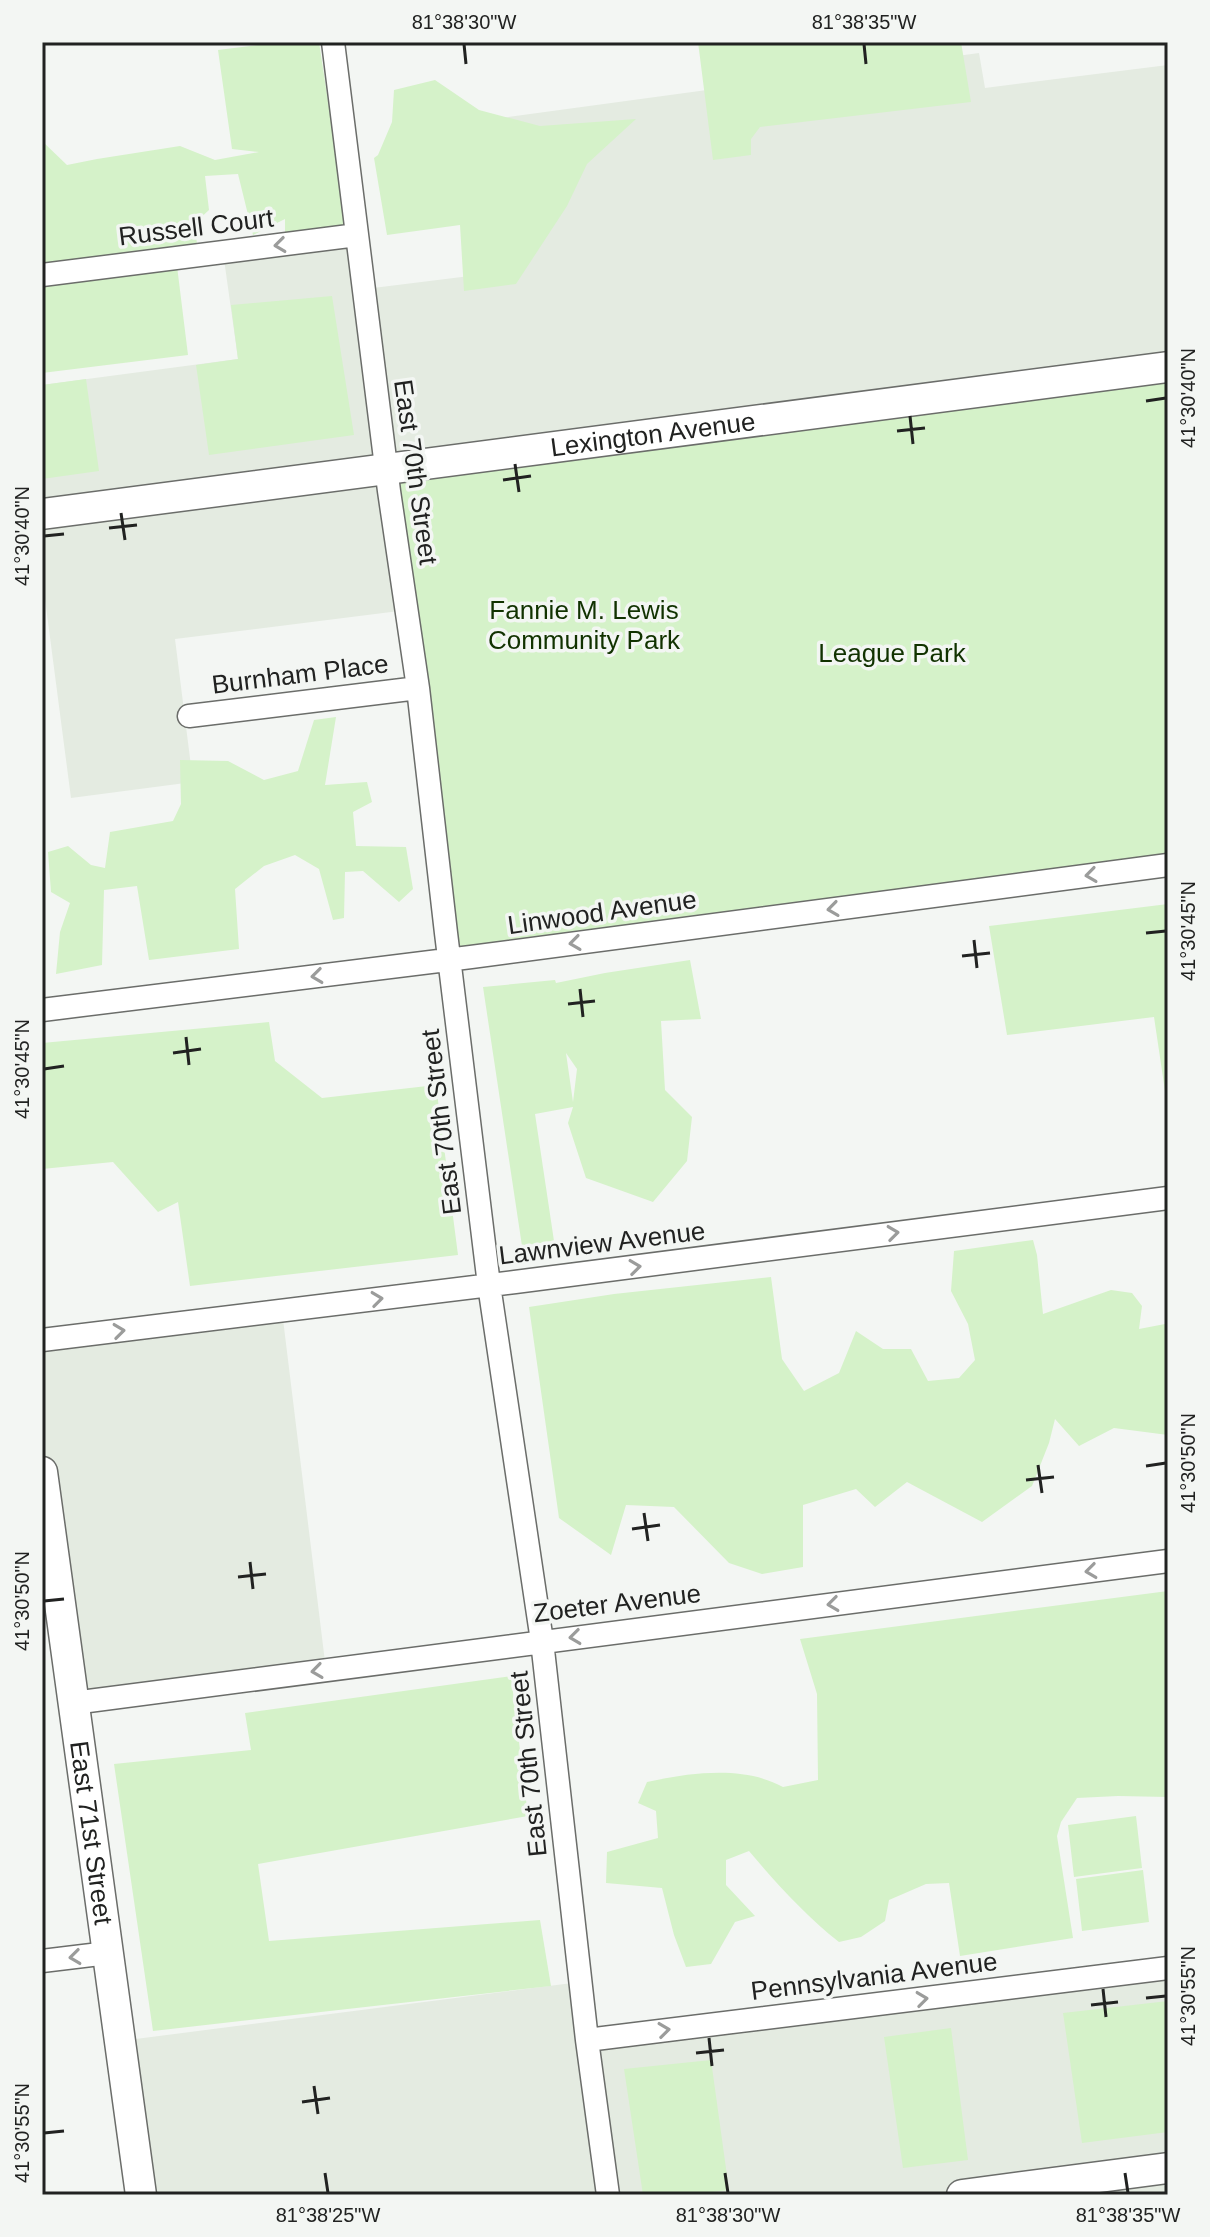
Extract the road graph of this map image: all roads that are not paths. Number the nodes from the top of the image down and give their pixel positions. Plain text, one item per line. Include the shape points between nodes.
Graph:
1 (333, 42) edge
2 (357, 235) junction
3 (42, 275) edge
4 (1168, 367) edge
5 (387, 468) junction
6 (42, 514) edge
7 (418, 688) junction
8 (189, 716) dead end
9 (1168, 865) edge
10 (449, 960) junction
11 (42, 1010) edge
12 (1168, 1198) edge
13 (489, 1285) junction
14 (42, 1340) edge
15 (42, 1472) edge
16 (1168, 1561) edge
17 (52, 1612) edge
18 (542, 1641) junction
19 (73, 1703) junction
20 (108, 1953) junction
21 (42, 1961) edge
22 (1168, 1968) edge
23 (587, 2040) junction
24 (1168, 2168) edge
25 (141, 2195) edge
26 (608, 2195) edge
27 (962, 2195) edge

1 - 2 street, East 70th Street
2 -> 3 street, Russell Court
2 - 5 street, East 70th Street
4 - 5 street, Lexington Avenue
5 - 6 street, Lexington Avenue
5 - 7 street, East 70th Street
7 - 8 street, Burnham Place
7 - 10 street, East 70th Street
9 -> 10 street, Linwood Avenue
10 -> 11 street, Linwood Avenue
10 - 13 street, East 70th Street
13 -> 12 street, Lawnview Avenue
14 -> 13 street, Lawnview Avenue
13 - 18 street, East 70th Street
15 - 17 street, East 71st Street
16 -> 18 street, Zoeter Avenue
17 - 19 street, East 71st Street
18 -> 19 street, Zoeter Avenue
18 - 23 street, East 70th Street
19 - 20 street, East 71st Street
20 -> 21 street
20 - 25 street, East 71st Street
23 -> 22 street, Pennsylvania Avenue
23 - 26 street, East 70th Street
24 - 27 street

